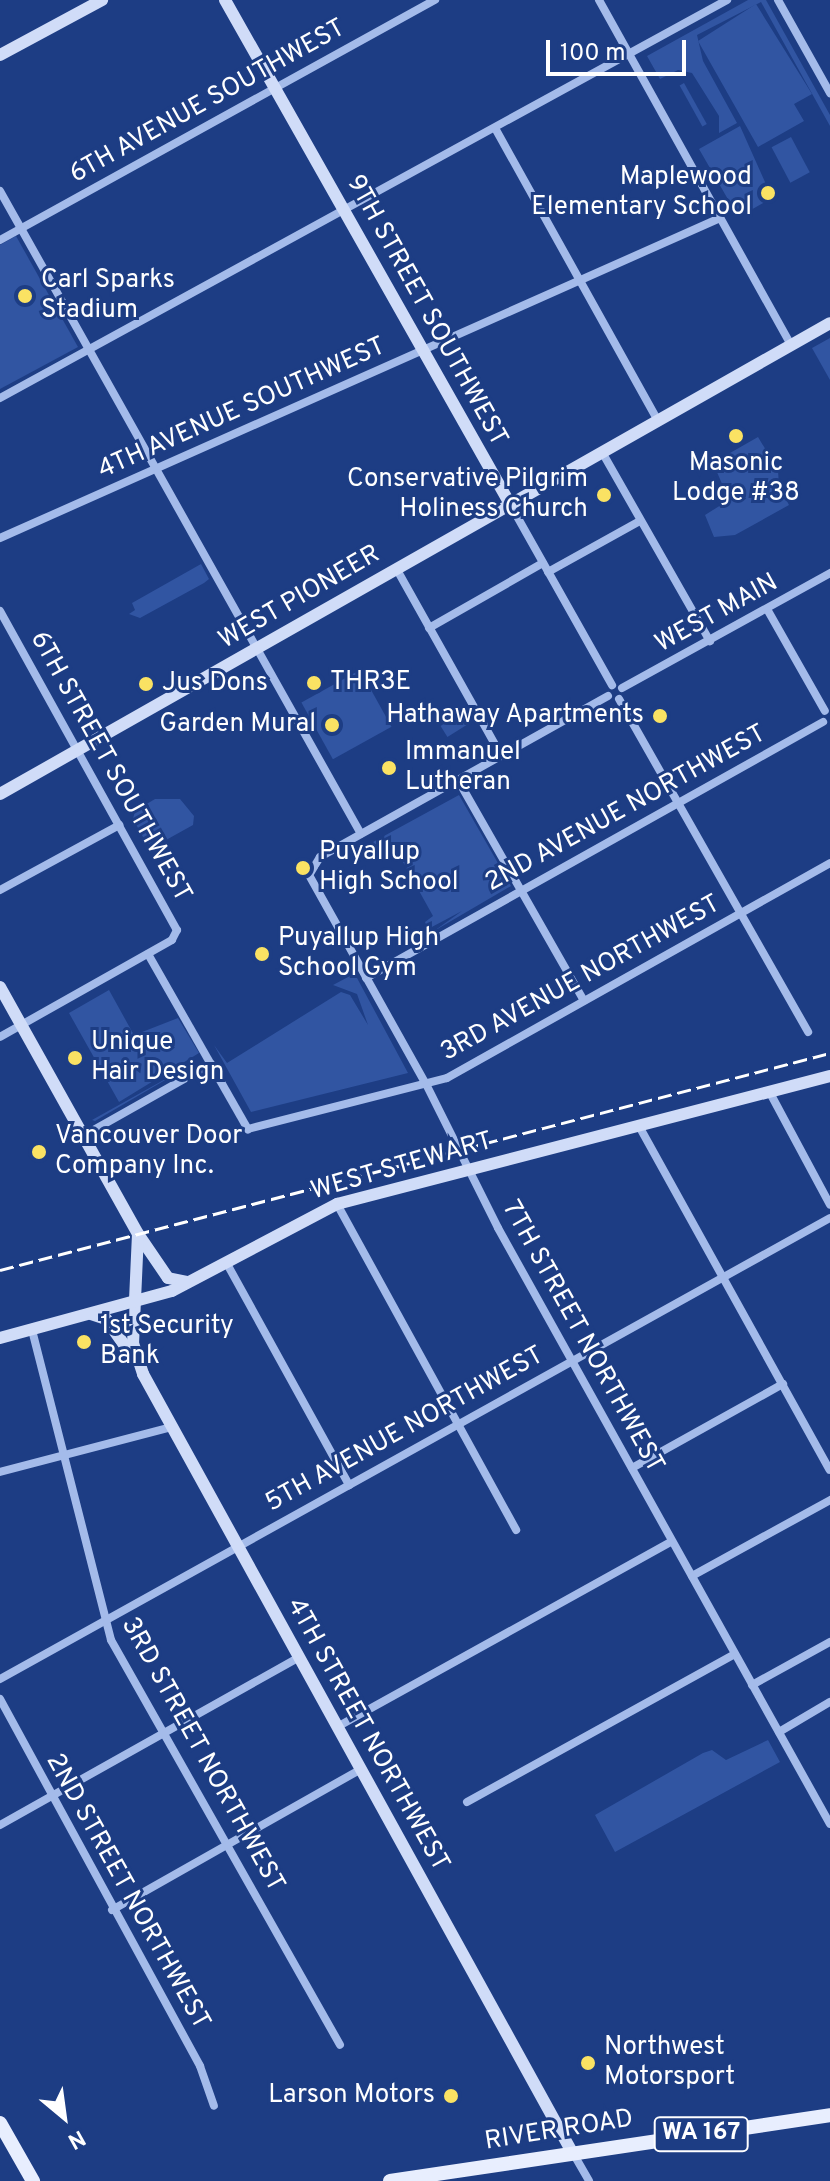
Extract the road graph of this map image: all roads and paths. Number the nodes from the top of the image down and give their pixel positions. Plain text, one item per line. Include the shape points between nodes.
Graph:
1 (102, 0) edge
2 (225, 0) edge
3 (435, 0) edge
4 (599, 0) edge
5 (727, 0) edge
6 (778, 0) edge
7 (0, 55) edge
8 (628, 55) junction
9 (275, 88) junction
10 (830, 93) edge
11 (495, 128) junction
12 (0, 191) edge
13 (343, 209) junction
14 (720, 218) junction
15 (21, 229) junction
16 (0, 240) edge
17 (580, 280) junction
18 (830, 323) edge
19 (791, 345) junction
20 (88, 350) junction
21 (423, 350) junction
22 (0, 398) edge
23 (658, 421) junction
24 (602, 452) junction
25 (155, 469) junction
26 (510, 504) junction
27 (640, 521) junction
28 (0, 538) edge
29 (396, 568) junction
30 (546, 568) junction
31 (830, 573) edge
32 (767, 609) junction
33 (0, 611) edge
34 (429, 628) junction
35 (710, 641) junction
36 (256, 649) junction
37 (612, 685) junction
38 (622, 688) junction
39 (608, 696) junction
40 (619, 699) junction
41 (828, 710) edge
42 (826, 724) edge
43 (77, 750) junction
44 (501, 755) junction
45 (458, 780) junction
46 (0, 794) edge
47 (679, 804) junction
48 (119, 825) junction
49 (361, 834) junction
50 (830, 863) edge
51 (0, 890) edge
52 (522, 892) junction
53 (741, 914) junction
54 (148, 954) junction
55 (366, 978) junction
56 (0, 987) edge
57 (584, 1001) junction
58 (21, 1025) junction
59 (808, 1032) dead end
60 (0, 1037) edge
61 (211, 1064) junction
62 (830, 1076) edge
63 (426, 1084) junction
64 (769, 1091) junction
65 (639, 1126) junction
66 (83, 1136) junction
67 (468, 1169) junction
68 (337, 1204) junction
69 (830, 1205) edge
70 (830, 1218) edge
71 (138, 1234) junction
72 (226, 1262) junction
73 (723, 1277) junction
74 (190, 1282) junction
75 (136, 1302) junction
76 (91, 1314) junction
77 (32, 1330) junction
78 (0, 1338) edge
79 (572, 1361) junction
80 (143, 1374) junction
81 (783, 1384) junction
82 (458, 1424) junction
83 (171, 1427) junction
84 (64, 1456) junction
85 (632, 1468) junction
86 (830, 1470) edge
87 (0, 1472) edge
88 (349, 1485) junction
89 (830, 1500) edge
90 (516, 1530) dead end
91 (672, 1541) junction
92 (238, 1546) junction
93 (692, 1576) junction
94 (104, 1618) junction
95 (830, 1642) edge
96 (735, 1654) junction
97 (299, 1657) junction
98 (0, 1679) edge
99 (752, 1685) junction
100 (0, 1699) edge
101 (830, 1702) edge
102 (337, 1727) junction
103 (164, 1732) junction
104 (779, 1732) junction
105 (361, 1769) junction
106 (50, 1797) junction
107 (467, 1802) dead end
108 (830, 1824) edge
109 (0, 1825) edge
110 (227, 1844) junction
111 (112, 1910) junction
112 (340, 2045) dead end
113 (214, 2106) dead end
114 (830, 2115) edge
115 (0, 2123) edge
116 (572, 2152) junction
117 (33, 2181) edge
118 (390, 2181) edge
119 (589, 2181) edge

1 - 7 main road
2 - 9 main road, 9TH STREET SOUTHWEST
3 - 9 street, 6TH AVENUE SOUTHWEST
4 - 8 street
5 - 8 street
6 - 10 street
8 - 11 street
8 - 14 street
9 - 13 main road, 9TH STREET SOUTHWEST
9 - 15 street, 6TH AVENUE SOUTHWEST
11 - 13 street
11 - 17 street
12 - 15 street
13 - 20 street
13 - 21 main road, 9TH STREET SOUTHWEST
14 - 17 street, 4TH AVENUE SOUTHWEST
14 - 19 street
15 - 16 street, 6TH AVENUE SOUTHWEST
15 - 20 street
17 - 21 street, 4TH AVENUE SOUTHWEST
17 - 23 street
18 - 19 main road, WEST PIONEER
19 - 23 main road, WEST PIONEER
20 - 22 street
20 - 25 street
21 - 25 street, 4TH AVENUE SOUTHWEST
21 - 26 main road, 9TH STREET SOUTHWEST
23 - 24 main road, WEST PIONEER
24 - 26 main road, WEST PIONEER
24 - 27 street
25 - 28 street, 4TH AVENUE SOUTHWEST
25 - 36 street
26 - 29 main road, WEST PIONEER
26 - 30 street, 9TH STREET SOUTHWEST
27 - 30 street
27 - 35 street
29 - 34 street
29 - 36 main road, WEST PIONEER
30 - 34 street
30 - 37 street, 9TH STREET SOUTHWEST
31 - 32 street, WEST MAIN
32 - 35 street, WEST MAIN
32 - 41 street
33 - 43 street, 6TH STREET SOUTHWEST
34 - 44 street
35 - 38 street, WEST MAIN
36 - 43 main road, WEST PIONEER
36 - 49 street
37 - 38 street
37 - 39 street
38 - 40 street
39 - 40 street
39 - 44 street
40 - 47 street
41 - 42 street
42 - 47 street, 2ND AVENUE NORTHWEST
43 - 46 main road, WEST PIONEER
43 - 48 street, 6TH STREET SOUTHWEST
44 - 45 street
45 - 49 street
45 - 52 street
47 - 52 street, 2ND AVENUE NORTHWEST
47 - 53 street
48 - 51 street
48 - 54 street, 6TH STREET SOUTHWEST via 175,926 170,941
49 - 55 street, 7TH STREET NORTHWEST via 310,866 311,882
50 - 53 street, 3RD AVENUE NORTHWEST
52 - 55 street, 2ND AVENUE NORTHWEST
52 - 57 street
53 - 57 street, 3RD AVENUE NORTHWEST
53 - 59 street
54 - 58 street
54 - 61 street
55 - 63 street, 7TH STREET NORTHWEST
56 - 58 main road
57 - 63 street, 3RD AVENUE NORTHWEST via 447,1078
58 - 60 street
58 - 66 main road
61 - 63 street, 3RD AVENUE NORTHWEST via 248,1129
61 - 66 street
62 - 64 main road, WEST STEWART
63 - 67 street, 7TH STREET NORTHWEST
64 - 65 main road, WEST STEWART
64 - 69 street
65 - 67 main road, WEST STEWART
65 - 73 street
66 - 71 main road
67 - 68 main road, WEST STEWART
67 - 79 street, 7TH STREET NORTHWEST
68 - 72 main road, WEST STEWART
68 - 82 street
70 - 73 street, 5TH AVENUE NORTHWEST
71 - 74 main road via 168,1278
71 - 75 main road, 4TH STREET NORTHWEST
72 - 74 main road, WEST STEWART
72 - 88 street
73 - 79 street, 5TH AVENUE NORTHWEST
73 - 81 street
74 - 75 main road, WEST STEWART
75 - 76 main road, WEST STEWART
75 - 80 main road, 4TH STREET NORTHWEST via 133,1343
76 - 77 main road, WEST STEWART
76 - 80 main road via 111,1325
77 - 78 main road, WEST STEWART
77 - 84 street, 3RD STREET NORTHWEST
79 - 82 street, 5TH AVENUE NORTHWEST
79 - 85 street, 7TH STREET NORTHWEST
80 - 83 main road, 4TH STREET NORTHWEST
81 - 85 street
81 - 86 street
82 - 88 street, 5TH AVENUE NORTHWEST
82 - 90 street
83 - 84 street
83 - 92 main road, 4TH STREET NORTHWEST
84 - 87 street
84 - 94 street, 3RD STREET NORTHWEST
85 - 91 street, 7TH STREET NORTHWEST
88 - 92 street, 5TH AVENUE NORTHWEST
89 - 93 street
91 - 93 street, 7TH STREET NORTHWEST
91 - 102 street
92 - 94 street, 5TH AVENUE NORTHWEST
92 - 97 main road, 4TH STREET NORTHWEST
93 - 96 street, 7TH STREET NORTHWEST
94 - 98 street, 5TH AVENUE NORTHWEST
94 - 103 street, 3RD STREET NORTHWEST via 115,1649
95 - 99 street
96 - 99 street, 7TH STREET NORTHWEST
96 - 107 street
97 - 102 main road, 4TH STREET NORTHWEST
97 - 103 street
99 - 104 street, 7TH STREET NORTHWEST
100 - 106 street, 2ND STREET NORTHWEST
101 - 104 street
102 - 105 main road, 4TH STREET NORTHWEST
103 - 106 street
103 - 110 street, 3RD STREET NORTHWEST
104 - 108 street, 7TH STREET NORTHWEST
105 - 110 street
105 - 116 main road, 4TH STREET NORTHWEST
106 - 109 street
106 - 111 street, 2ND STREET NORTHWEST
110 - 111 street
110 - 112 street, 3RD STREET NORTHWEST
111 - 113 street, 2ND STREET NORTHWEST via 203,2070
114 - 116 main road, RIVER ROAD / WA 167
115 - 117 main road
116 - 118 main road, RIVER ROAD / WA 167
116 - 119 street, 4TH STREET NORTHWEST

